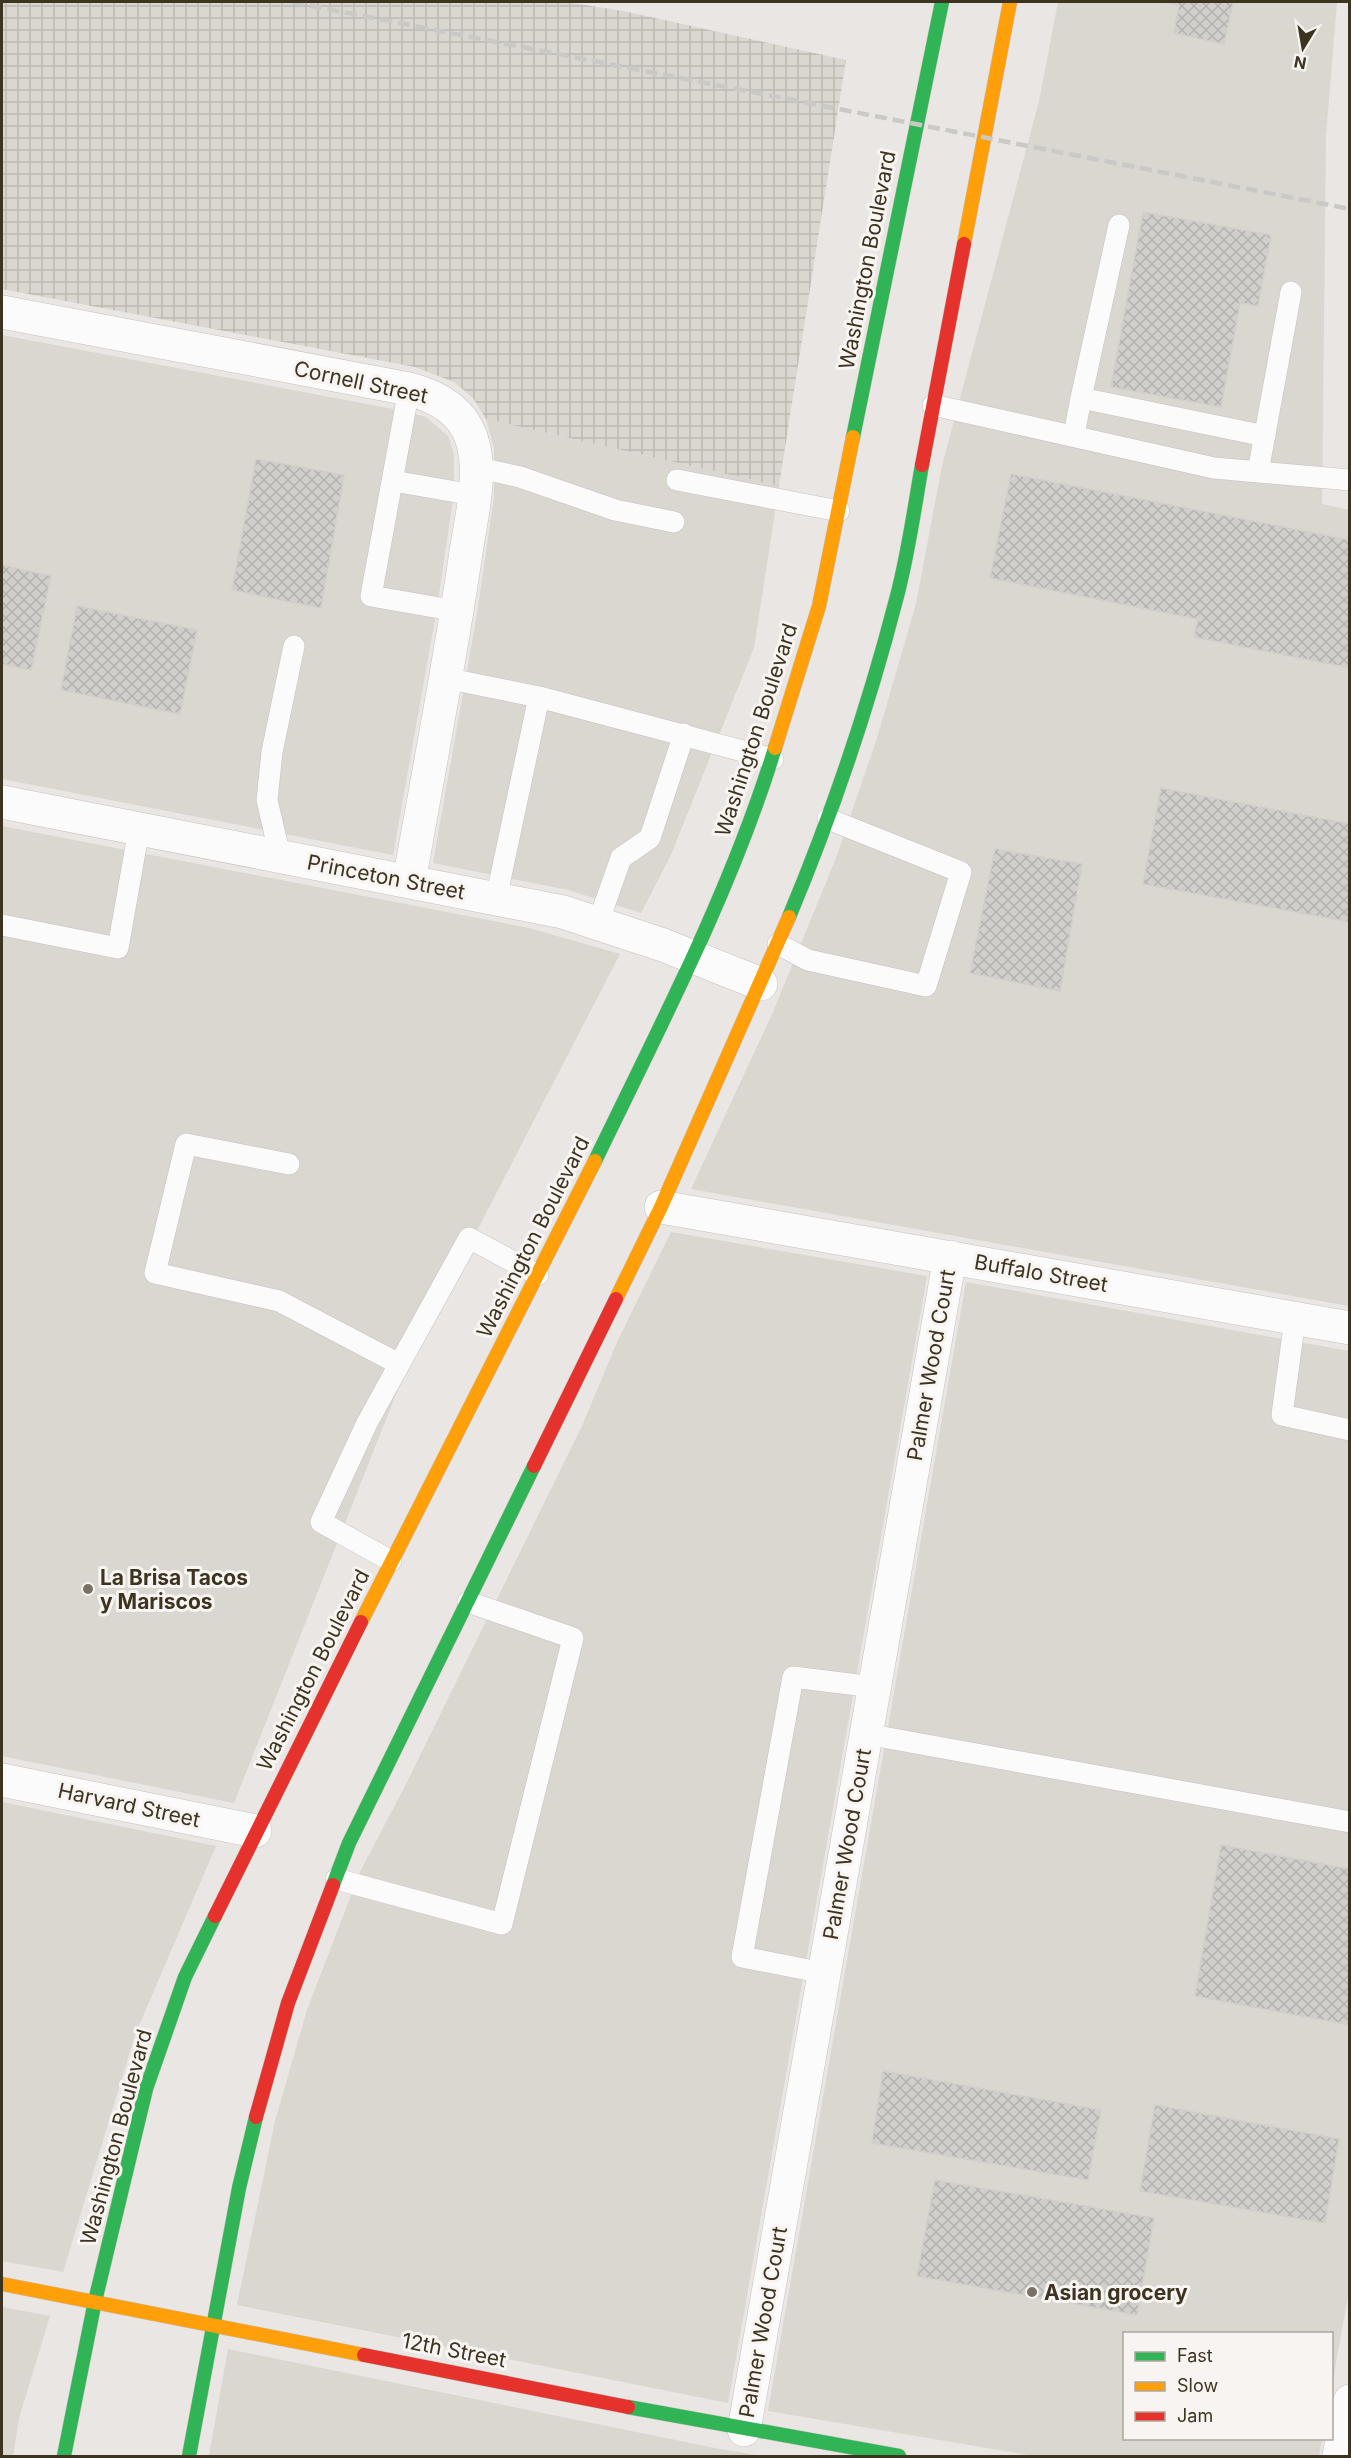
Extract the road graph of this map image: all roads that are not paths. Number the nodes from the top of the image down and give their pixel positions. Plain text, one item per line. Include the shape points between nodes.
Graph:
1 (942, 2) edge
2 (1011, 2) edge
3 (1119, 225) dead end
4 (1291, 292) dead end
5 (2, 312) edge
6 (409, 389) junction
7 (1081, 398) junction
8 (933, 405) junction
9 (1074, 435) junction
10 (1264, 436) junction
11 (1258, 472) junction
12 (677, 480) dead end
13 (1350, 480) edge
14 (475, 481) junction
15 (393, 482) junction
16 (839, 511) junction
17 (674, 522) dead end
18 (457, 611) junction
19 (294, 646) dead end
20 (445, 678) junction
21 (539, 697) junction
22 (684, 734) junction
23 (772, 759) junction
24 (2, 802) edge
25 (828, 819) junction
26 (139, 828) junction
27 (280, 856) junction
28 (409, 882) junction
29 (496, 898) junction
30 (598, 923) junction
31 (2, 925) edge
32 (778, 944) junction
33 (694, 956) junction
34 (761, 984) junction
35 (289, 1164) dead end
36 (661, 1207) junction
37 (950, 1257) junction
38 (538, 1275) junction
39 (1295, 1319) junction
40 (1350, 1328) edge
41 (399, 1364) junction
42 (1350, 1430) edge
43 (391, 1561) junction
44 (468, 1602) junction
45 (874, 1687) junction
46 (866, 1734) junction
47 (2, 1779) edge
48 (1350, 1822) edge
49 (255, 1831) junction
50 (336, 1879) junction
51 (824, 1973) junction
52 (2, 2283) edge
53 (95, 2301) junction
54 (213, 2323) junction
55 (1350, 2401) edge
56 (744, 2430) junction
57 (64, 2457) edge
58 (189, 2457) edge
59 (898, 2457) edge
60 (1339, 2457) edge

1 - 16 main road, Washington Boulevard
2 - 8 main road
3 - 7 lane
4 - 10 lane
5 - 6 street, Cornell Street
6 - 14 street, Cornell Street via 434,397 457,414 471,437
6 - 15 lane
7 - 9 lane
7 - 10 lane
8 - 9 lane
8 - 25 main road via 897,598
9 - 11 lane via 1214,468
10 - 11 lane
11 - 13 lane
12 - 16 lane
14 - 15 lane
14 - 17 lane via 520,477 615,510
14 - 18 street, Cornell Street
15 - 18 lane via 371,596
16 - 23 main road, Washington Boulevard via 819,606
18 - 20 street, Cornell Street
19 - 27 lane via 272,752 267,800
20 - 21 lane
20 - 28 street, Cornell Street
21 - 22 lane
21 - 29 lane
22 - 23 lane
22 - 30 lane via 650,837 621,858
23 - 33 main road, Washington Boulevard via 758,806
24 - 26 street, Princeton Street
25 - 32 main road
25 - 32 lane via 961,872 926,986 808,960
26 - 27 street, Princeton Street
26 - 31 lane via 118,948
27 - 28 street, Princeton Street
28 - 29 street, Princeton Street
29 - 30 street, Princeton Street
30 - 33 street, Princeton Street
32 - 34 main road
33 - 34 street, Princeton Street
33 - 38 main road, Washington Boulevard
34 - 36 main road
35 - 41 lane via 186,1144 155,1274 279,1301
36 - 37 street, Buffalo Street
36 - 44 main road
37 - 39 street, Buffalo Street
37 - 45 street, Palmer Wood Court
38 - 41 lane via 470,1238
38 - 43 main road, Washington Boulevard
39 - 40 street, Buffalo Street
39 - 42 lane via 1282,1415
41 - 43 lane via 321,1522
43 - 49 main road, Washington Boulevard
44 - 50 main road via 349,1843
44 - 50 lane via 573,1638 502,1924
45 - 46 street, Palmer Wood Court
45 - 51 lane via 793,1677 742,1957
46 - 48 lane
46 - 51 street, Palmer Wood Court
47 - 49 street, Harvard Street
49 - 53 main road, Washington Boulevard via 185,1977 146,2089
50 - 54 main road via 288,2002 239,2188
51 - 56 street, Palmer Wood Court
52 - 53 main road, 12th Street
53 - 54 main road, 12th Street
53 - 57 main road, Washington Boulevard
54 - 56 main road, 12th Street
54 - 58 main road
55 - 60 street
56 - 59 main road, 12th Street

